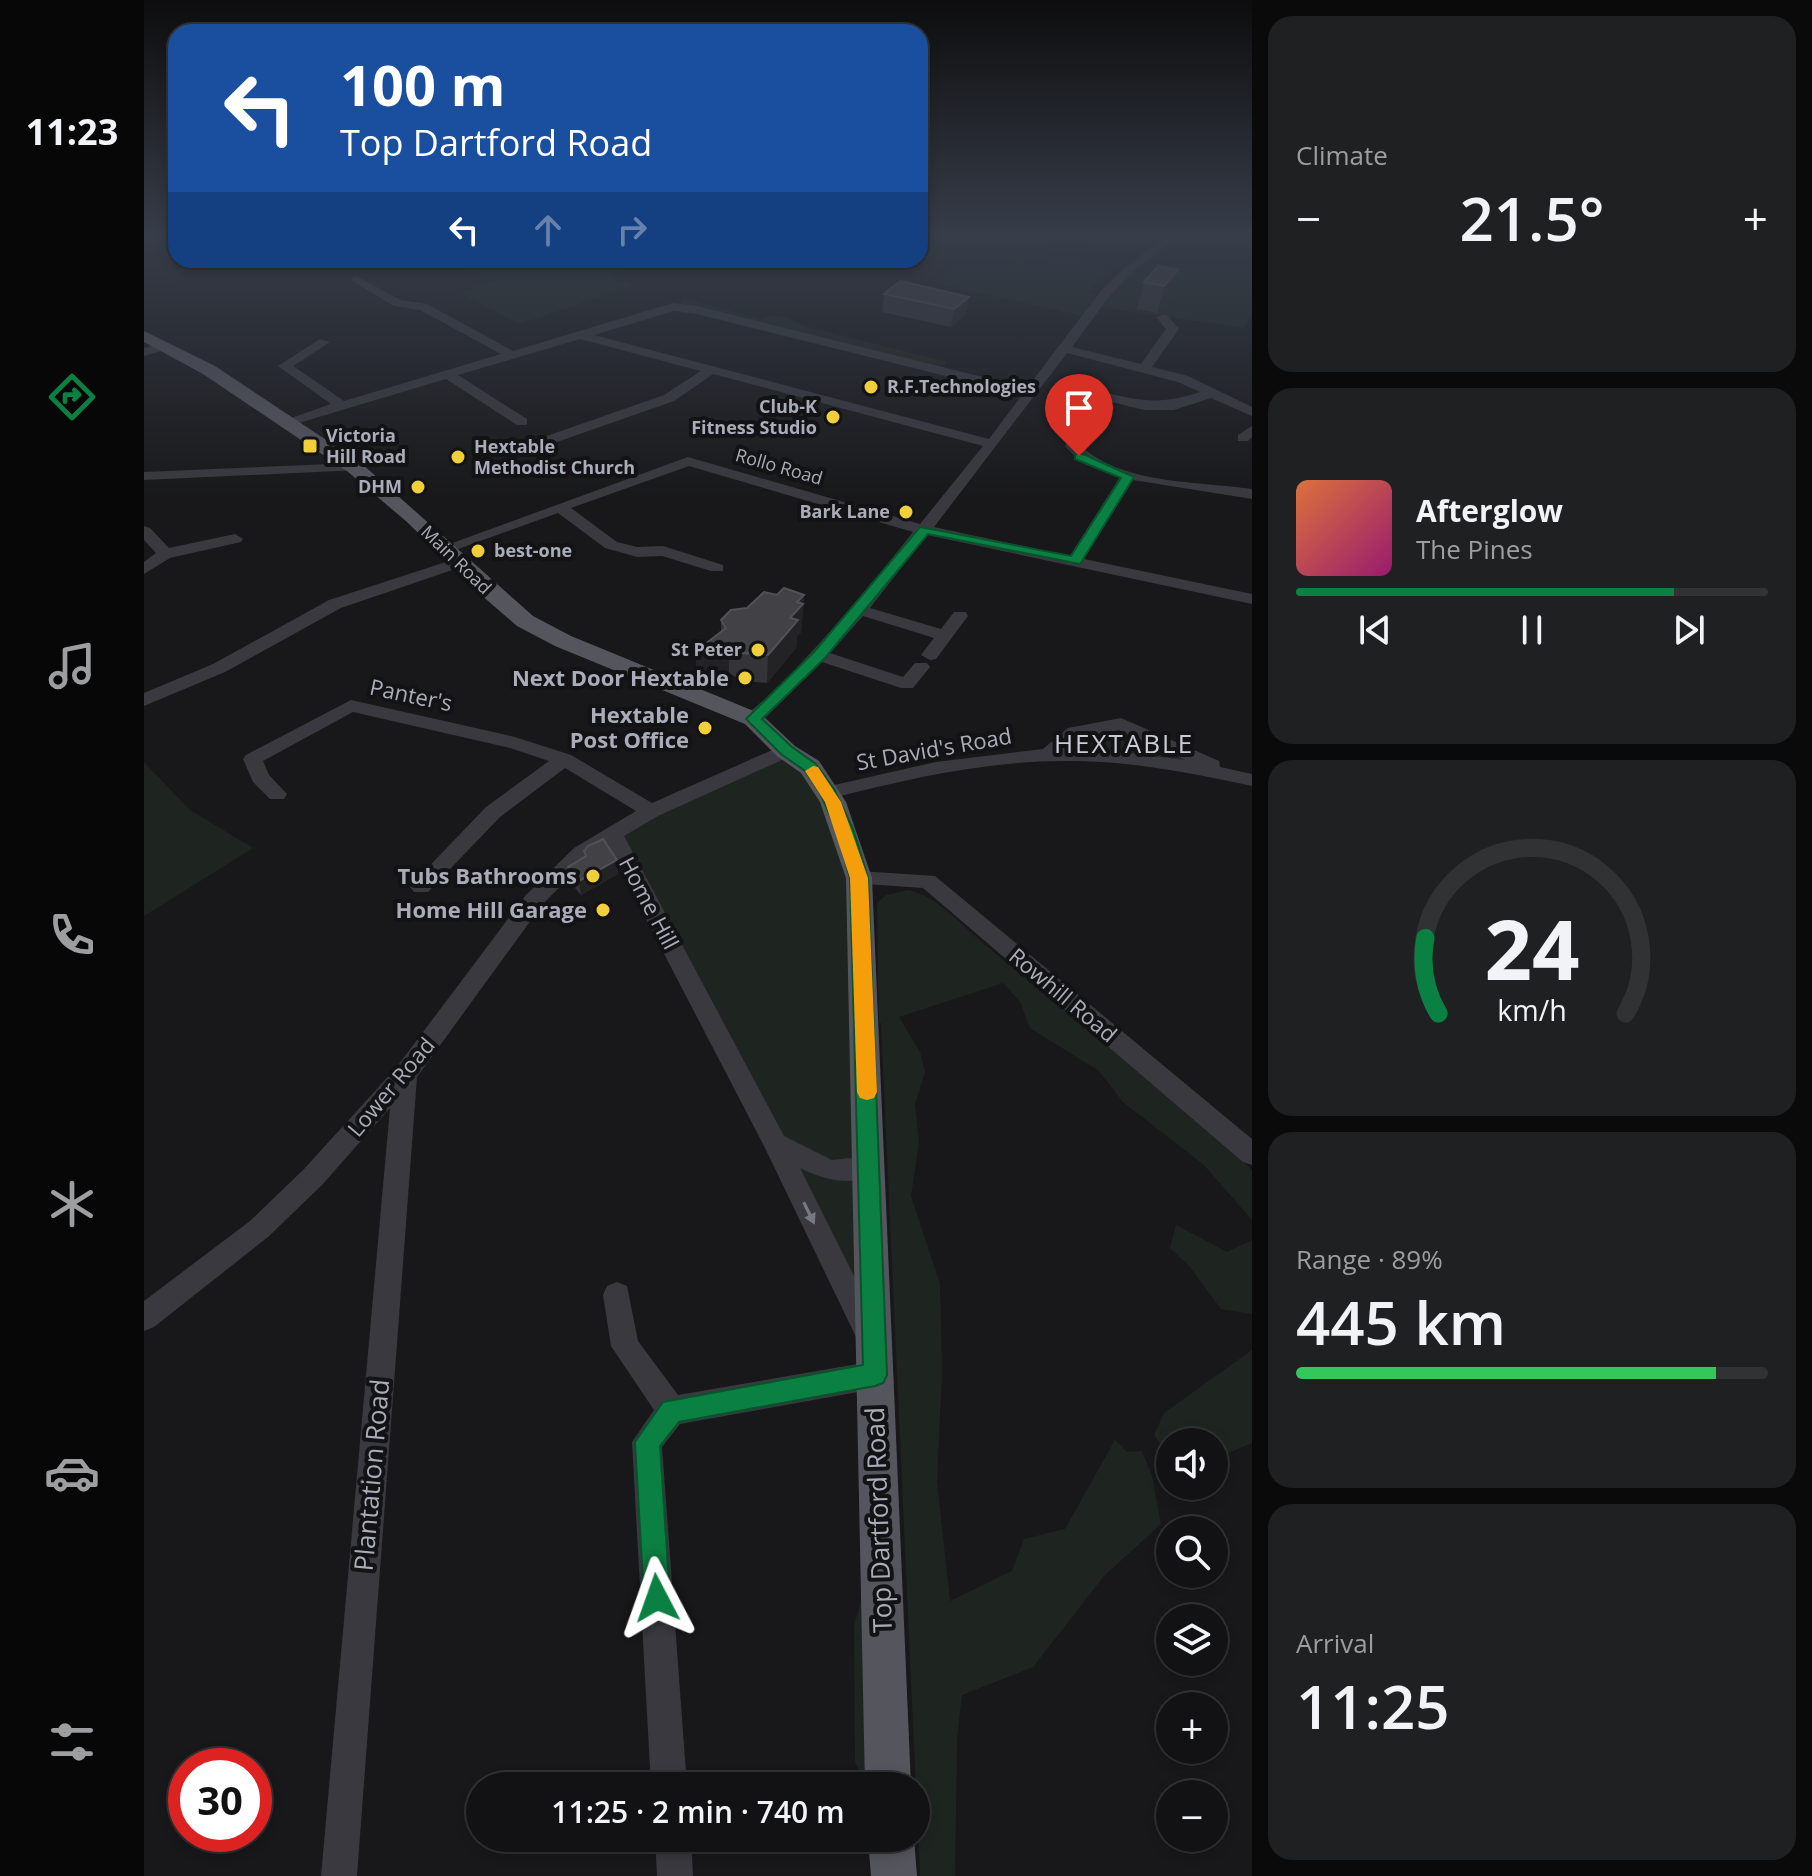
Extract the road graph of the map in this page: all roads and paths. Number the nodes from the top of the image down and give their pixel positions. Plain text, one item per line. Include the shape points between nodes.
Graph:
1 (454, 324) edge
2 (611, 324) edge
3 (748, 324) edge
4 (1084, 324) edge
5 (1168, 324) edge
6 (576, 334) junction
7 (144, 336) edge
8 (324, 342) dead end
9 (164, 346) junction
10 (1065, 349) junction
11 (144, 352) edge
12 (510, 354) junction
13 (1145, 368) junction
14 (709, 371) junction
15 (446, 373) junction
16 (1076, 389) dead end
17 (1032, 393) junction
18 (1209, 394) junction
19 (341, 405) junction
20 (1252, 412) edge
21 (287, 422) junction
22 (522, 422) dead end
23 (1079, 434) dead end
24 (993, 444) junction
25 (548, 447) dead end
26 (354, 467) junction
27 (1128, 477) junction
28 (145, 479) edge
29 (1252, 494) edge
30 (560, 507) junction
31 (925, 530) junction
32 (144, 531) edge
33 (235, 539) dead end
34 (165, 554) junction
35 (451, 556) junction
36 (1075, 561) junction
37 (717, 568) dead end
38 (144, 569) edge
39 (1252, 599) edge
40 (860, 610) junction
41 (960, 616) dead end
42 (944, 636) junction
43 (819, 655) junction
44 (144, 700) edge
45 (753, 719) junction
46 (786, 751) junction
47 (1048, 755) junction
48 (564, 759) junction
49 (1245, 778) edge
50 (828, 793) junction
51 (277, 794) dead end
52 (651, 811) junction
53 (612, 833) junction
54 (859, 878) junction
55 (421, 887) dead end
56 (405, 1075) junction
57 (775, 1143) junction
58 (1252, 1154) edge
59 (870, 1167) junction
60 (617, 1295) dead end
61 (144, 1318) edge
62 (875, 1360) junction
63 (672, 1411) junction
64 (668, 1772) edge
65 (887, 1772) edge
66 (674, 1852) edge
67 (892, 1852) edge
68 (339, 1876) edge
69 (675, 1876) edge
70 (894, 1876) edge

1 - 12 street
2 - 6 street
3 - 17 street
4 - 10 street
5 - 13 street via 1173,329
6 - 12 street
6 - 14 street
7 - 9 main road, Main Road
8 - 19 street via 284,366
9 - 11 street
9 - 21 main road, Main Road
10 - 13 street
10 - 17 street
12 - 15 street
13 - 18 street via 1183,379
14 - 24 street
14 - 25 street via 669,398 546,441
15 - 19 street
15 - 22 street
16 - 18 street via 1129,403 1174,406
17 - 24 street
18 - 20 street
19 - 21 street
21 - 26 main road, Main Road
23 - 27 street via 1072,446 1079,456
24 - 31 street
26 - 28 street
26 - 35 main road, Main Road
27 - 29 street
27 - 36 street
30 - 31 street, Rollo Road via 688,461
30 - 35 street, Rollo Road
30 - 37 street via 611,545 663,551 685,563
31 - 36 street, Rollo Road
31 - 40 street
32 - 34 street
33 - 34 street
34 - 38 street
35 - 44 street, Rollo Road via 335,604 219,668
35 - 45 main road, Main Road via 505,606 563,641
36 - 39 street, Rollo Road
40 - 42 street
40 - 43 street
41 - 42 street
42 - 43 street via 907,684
43 - 45 street
45 - 46 main road, Main Road
46 - 50 main road, Top Dartford Road via 810,767
46 - 52 street, Home Hill
47 - 49 street, St David's Road via 1120,758
47 - 49 street, St David's Road via 1075,732 1121,724
47 - 50 street, St David's Road via 907,773
48 - 51 street, Panter's via 351,706 253,759 260,778
48 - 52 street, Panter's
48 - 55 street via 493,812
50 - 54 main road, Top Dartford Road
52 - 53 street, Home Hill
53 - 56 street, Lower Road via 581,853 534,900
53 - 57 street, Home Hill
54 - 58 street, Rowhill Road via 928,881
54 - 59 main road, Top Dartford Road
56 - 61 street, Lower Road via 259,1229
56 - 68 street, Plantation Road
57 - 59 street via 830,1171
57 -> 62 street, Home Hill
59 - 62 main road, Top Dartford Road
60 - 63 street via 625,1346
62 - 63 street
62 - 65 main road, Top Dartford Road
63 - 64 street via 647,1442
66 - 69 street
67 - 70 main road

